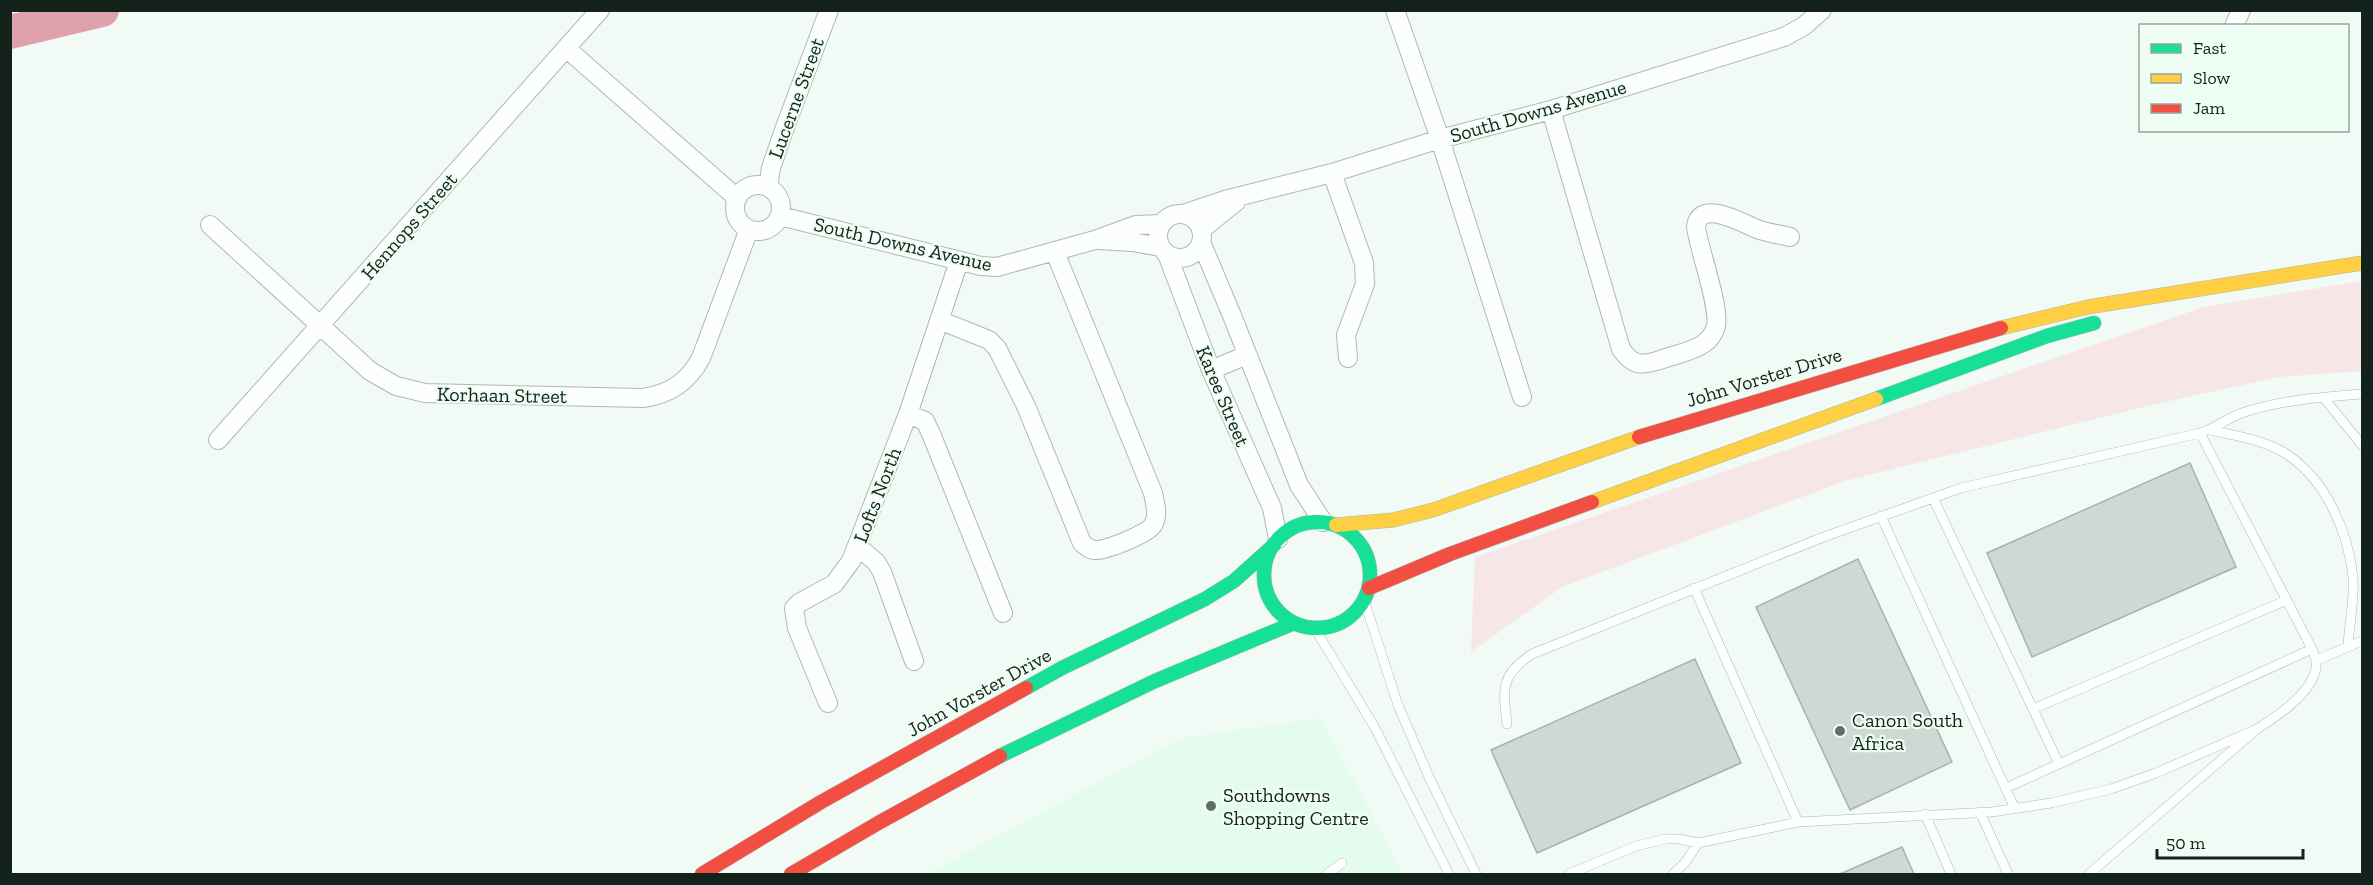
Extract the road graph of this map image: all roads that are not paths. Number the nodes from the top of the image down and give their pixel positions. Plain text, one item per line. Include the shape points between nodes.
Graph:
1 (600, 10) edge
2 (829, 10) edge
3 (1395, 10) edge
4 (1822, 10) edge
5 (2241, 10) edge
6 (2235, 24) edge
7 (566, 48) junction
8 (1551, 110) junction
9 (1440, 140) junction
10 (1332, 173) junction
11 (768, 187) junction
12 (1246, 195) junction
13 (737, 198) junction
14 (1183, 214) junction
15 (780, 216) junction
16 (1162, 224) junction
17 (210, 225) dead end
18 (749, 229) junction
19 (1201, 236) junction
20 (1790, 237) dead end
21 (1095, 240) junction
22 (1164, 251) junction
23 (1055, 252) junction
24 (959, 261) junction
25 (2362, 263) edge
26 (2210, 289) junction
27 (939, 320) junction
28 (322, 325) junction
29 (1247, 355) junction
30 (1348, 358) dead end
31 (1211, 370) junction
32 (2362, 394) edge
33 (1522, 397) dead end
34 (2323, 397) junction
35 (908, 414) junction
36 (2205, 432) junction
37 (218, 440) dead end
38 (2362, 445) edge
39 (1933, 498) junction
40 (1881, 516) junction
41 (1330, 524) junction
42 (1276, 542) junction
43 (858, 548) junction
44 (1694, 588) junction
45 (1367, 594) junction
46 (2287, 600) junction
47 (1003, 613) dead end
48 (1294, 623) junction
49 (1315, 629) junction
50 (2362, 641) edge
51 (2348, 646) junction
52 (2312, 649) junction
53 (2317, 660) junction
54 (914, 661) dead end
55 (828, 703) dead end
56 (2033, 709) junction
57 (1508, 724) dead end
58 (2257, 729) junction
59 (2059, 764) junction
60 (2006, 788) junction
61 (2015, 808) junction
62 (1980, 812) junction
63 (1925, 814) junction
64 (1798, 822) junction
65 (1698, 843) junction
66 (1342, 863) dead end
67 (702, 874) edge
68 (790, 874) edge
69 (1327, 874) edge
70 (1449, 874) edge
71 (1476, 874) edge
72 (1569, 874) edge
73 (1673, 874) edge
74 (1951, 874) edge
75 (2008, 874) edge
76 (2089, 874) edge

1 - 7 street, Hennops Street
2 - 11 street, Lucerne Street via 784,130
3 - 9 street
4 - 8 street, South Downs Avenue via 1784,37
5 - 6 street
7 - 13 street
7 - 28 street, Hennops Street
8 - 9 street, South Downs Avenue
8 - 20 street via 1621,349 1629,360 1649,363 1701,346 1711,338 1716,311 1696,227 1701,216 1719,214
9 - 10 street, South Downs Avenue
9 - 33 street
10 - 12 street, South Downs Avenue
10 - 30 street via 1364,263 1365,284 1346,335
11 - 13 street via 750,186
11 - 15 street via 781,202
12 - 14 street, South Downs Avenue
12 - 19 street, South Downs Avenue via 1227,208
13 - 18 street via 737,216
14 - 16 street via 1171,216
14 - 19 street via 1194,220
15 - 18 street via 767,229
15 - 24 street, South Downs Avenue
16 - 21 street, South Downs Avenue via 1136,225
16 - 22 street via 1158,236
17 - 28 street, Korhaan Street
18 - 28 street, Korhaan Street via 693,372 672,390 652,397 411,390 370,371
19 - 22 street via 1194,252 1184,258 1172,257
19 - 29 street, Karee Street
21 - 22 street, South Downs Avenue via 1132,242
21 - 23 street, South Downs Avenue
22 - 31 street, Karee Street
23 - 24 street, South Downs Avenue via 998,267
23 - 27 street via 1153,493 1156,517 1145,532 1101,550 1088,549 1082,543 1026,406 997,348 989,340
24 - 27 street, Lofts North
25 - 26 street, John Vorster Drive
26 - 41 street, John Vorster Drive via 2088,308 1970,336 1630,440 1433,510 1393,520
26 - 45 street, John Vorster Drive via 2048,336 1450,554
27 - 35 street, Lofts North
28 - 37 street, Hennops Street
29 - 31 street
29 - 41 street, Karee Street via 1299,485
31 - 42 street, Karee Street via 1272,508
32 - 34 lane
34 - 36 lane via 2261,407
34 - 38 lane
35 - 43 street, Lofts North
35 - 47 street via 925,421
36 - 39 lane via 1961,488
36 - 46 lane
36 - 51 lane via 2260,442 2288,455 2312,477 2332,507 2348,545 2353,580
39 - 40 lane
39 - 56 lane
40 - 44 lane
40 - 60 lane
41 - 42 street via 1307,523
41 - 45 street via 1353,535 1364,551 1370,569
42 - 48 street via 1266,561 1264,580 1279,613
42 - 67 street, John Vorster Drive via 1234,582 1205,599 1062,668 821,802
43 - 54 street via 876,561 882,572
43 - 55 street, Lofts North via 834,584 794,608 797,628
44 - 57 lane via 1532,654 1515,665 1505,683
44 - 64 lane
45 - 49 street via 1352,616 1335,626
45 - 71 lane via 1398,705
46 - 52 lane
46 - 56 lane
48 - 49 street
48 - 68 street via 1156,680 1020,746
49 - 70 lane via 1374,726
50 - 51 lane
51 - 53 lane
52 - 53 lane
52 - 59 lane
53 - 58 lane via 2316,671 2301,693
56 - 59 lane
58 - 61 lane via 2111,789
58 - 76 lane
59 - 60 lane
60 - 61 lane
61 - 62 lane
62 - 63 lane
62 - 75 lane
63 - 64 lane
63 - 74 lane
64 - 65 lane
65 - 72 lane via 1679,839 1652,841
65 - 73 lane
66 - 69 lane

